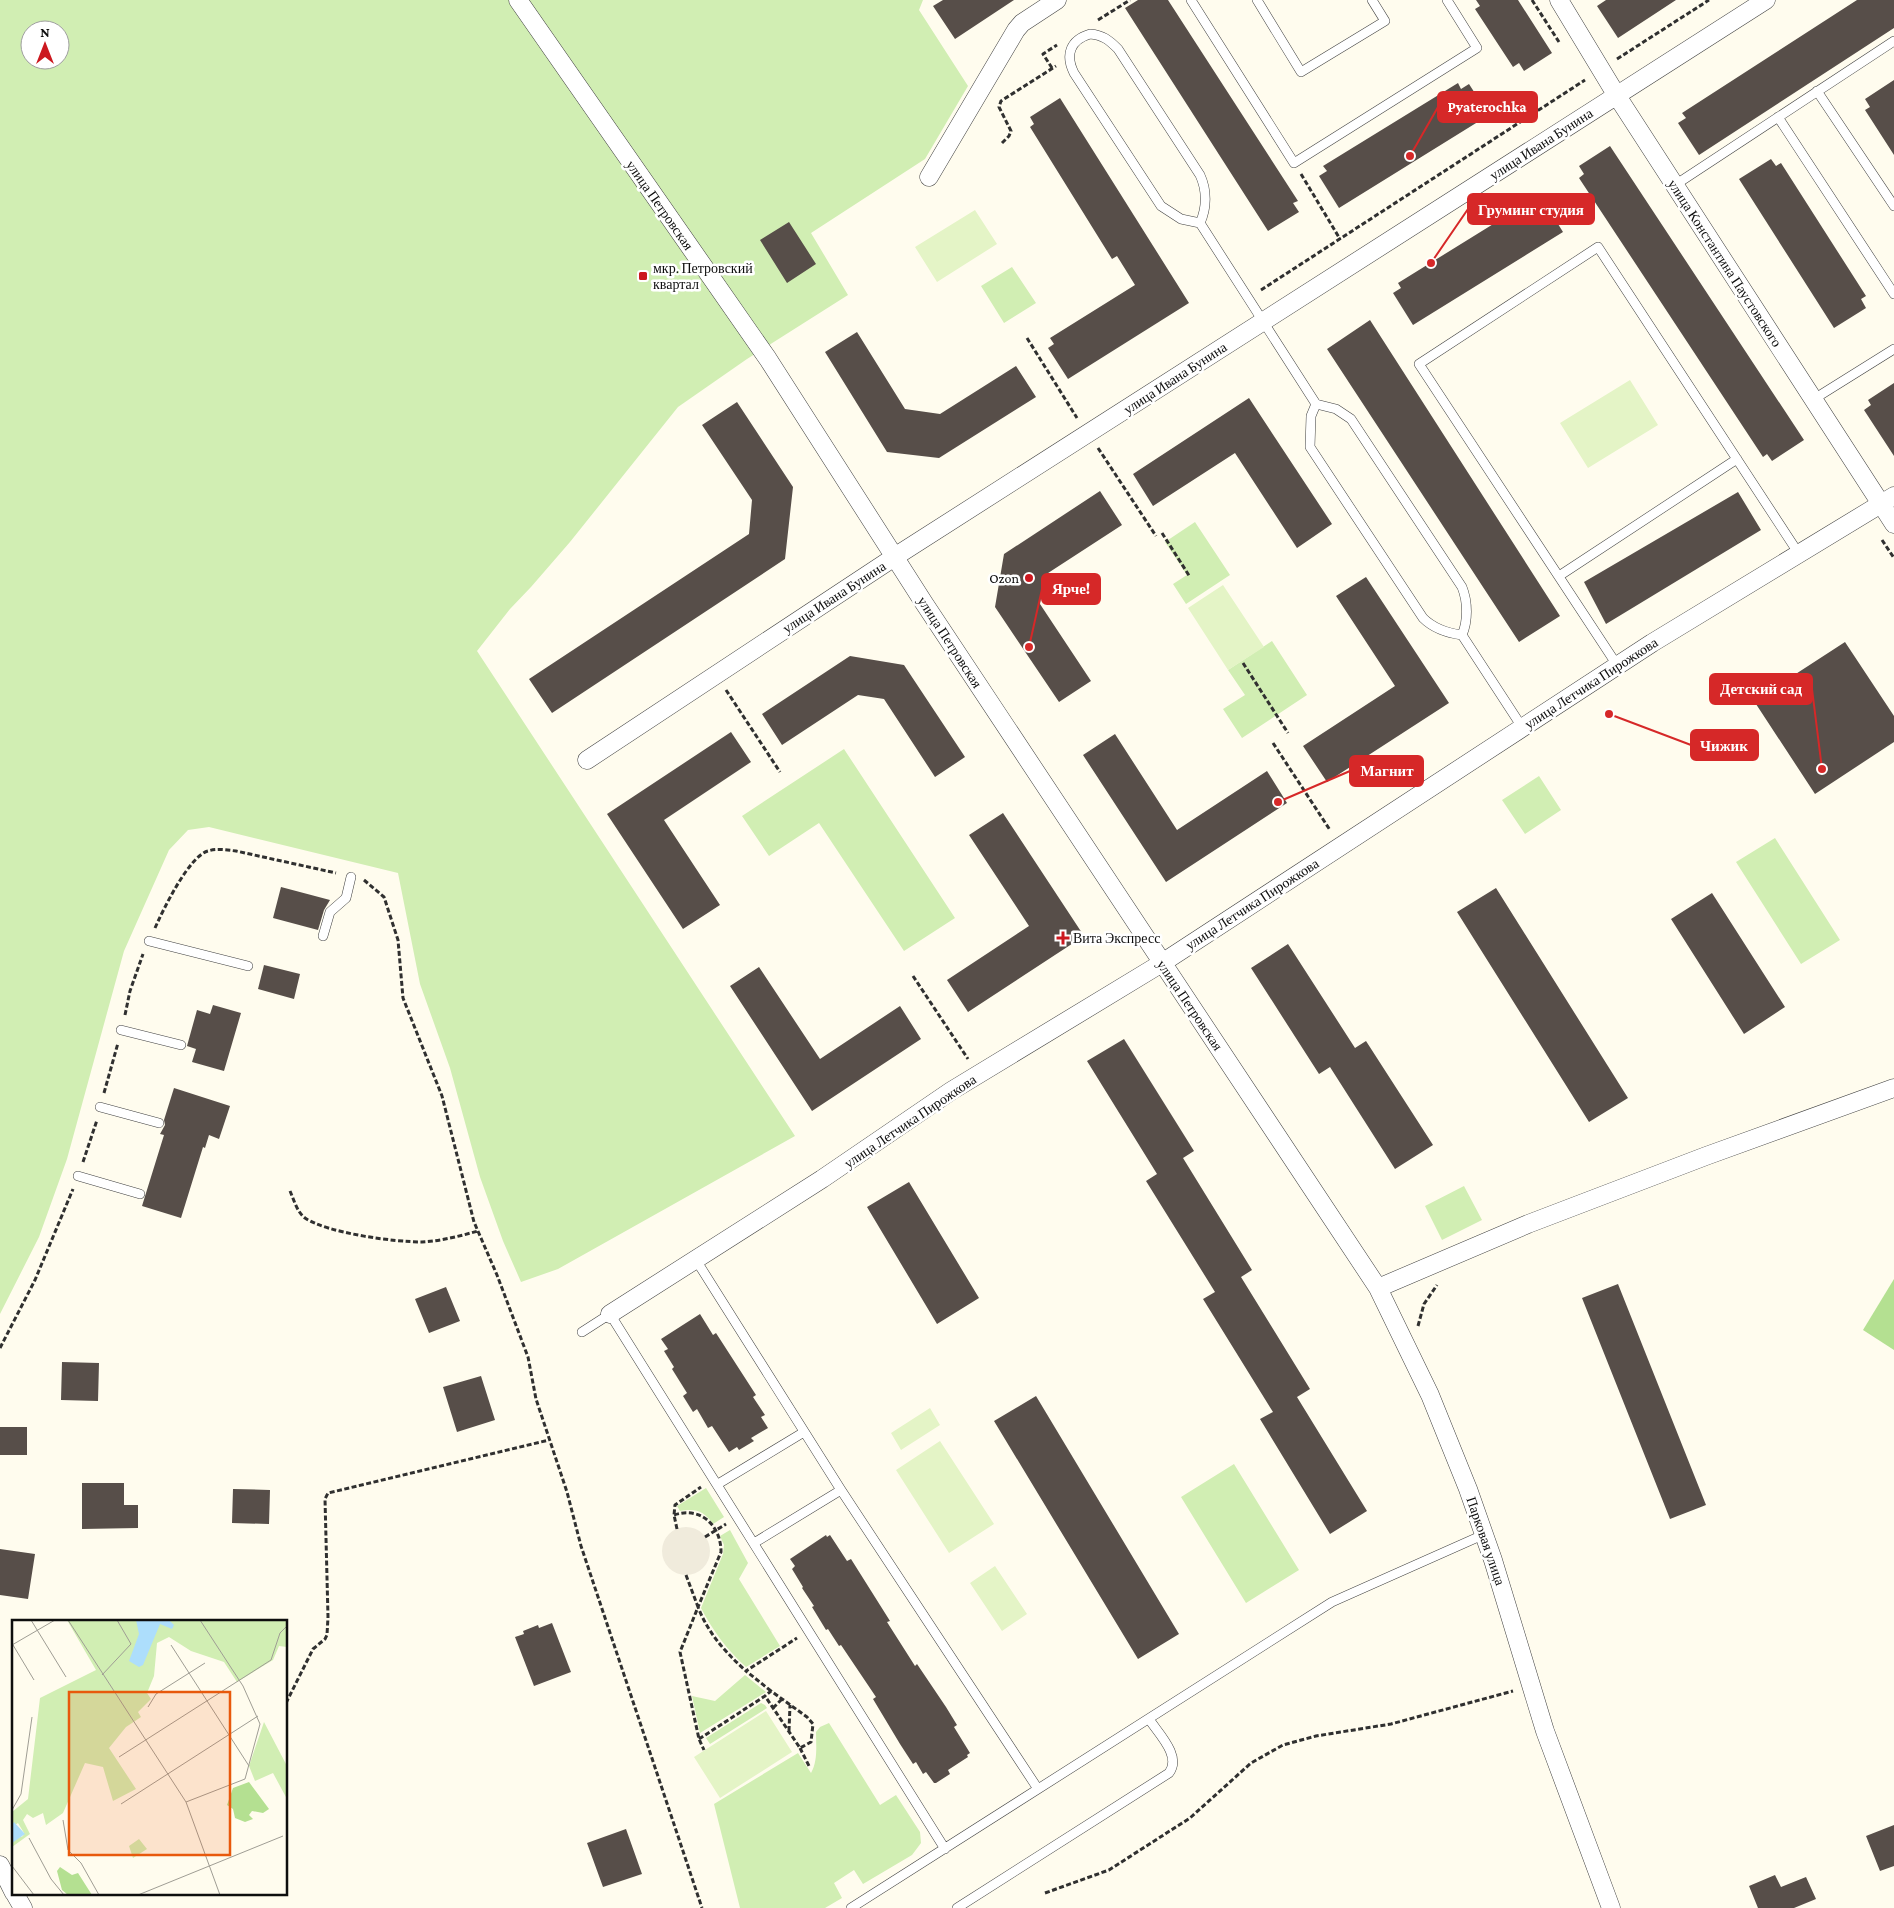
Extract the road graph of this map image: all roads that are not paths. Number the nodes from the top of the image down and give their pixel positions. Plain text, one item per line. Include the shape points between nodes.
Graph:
1 (518, 0) edge
2 (1057, 0) edge
3 (1191, 0) edge
4 (1257, 0) edge
5 (1372, 0) edge
6 (1447, 0) edge
7 (1559, 0) edge
8 (1766, 0) edge
9 (1894, 41) edge
10 (1817, 91) junction
11 (1617, 96) junction
12 (1778, 117) junction
13 (929, 176) dead end
14 (1675, 185) junction
15 (1894, 206) edge
16 (1200, 223) junction
17 (1894, 294) edge
18 (1262, 322) junction
19 (1894, 349) edge
20 (1814, 399) junction
21 (1316, 404) junction
22 (1737, 459) junction
23 (1888, 500) edge
24 (1894, 524) edge
25 (1799, 554) junction
26 (896, 556) junction
27 (1558, 576) junction
28 (1462, 635) junction
29 (1617, 665) junction
30 (1522, 727) junction
31 (586, 760) dead end
32 (351, 877) road end
33 (323, 936) dead end
34 (149, 941) road end
35 (1162, 962) junction
36 (248, 966) dead end
37 (121, 1030) road end
38 (181, 1045) dead end
39 (1894, 1088) edge
40 (100, 1107) road end
41 (159, 1123) dead end
42 (78, 1176) road end
43 (140, 1194) dead end
44 (696, 1260) junction
45 (1378, 1288) junction
46 (610, 1314) junction
47 (582, 1332) dead end
48 (804, 1432) junction
49 (716, 1481) junction
50 (841, 1490) junction
51 (1485, 1534) junction
52 (754, 1543) junction
53 (1149, 1719) junction
54 (1038, 1789) junction
55 (945, 1849) junction
56 (0, 1865) edge
57 (12, 1890) edge
58 (15, 1896) edge
59 (23, 1908) edge
60 (851, 1908) edge
61 (957, 1908) edge
62 (1610, 1908) edge

1 - 26 street, улица Петровская via 768,359
2 - 13 street via 1016,30
3 - 6 lane via 1294,163 1477,48
4 - 5 lane via 1301,72 1385,21
7 - 11 street, улица Константина Паустовского
8 - 11 street, улица Ивана Бунина
9 - 10 lane
10 - 12 lane
10 - 15 lane
11 - 14 street, улица Константина Паустовского
11 - 18 street, улица Ивана Бунина
12 - 14 lane
12 - 17 lane
14 - 20 street, улица Константина Паустовского
16 - 16 lane via 1205,198 1200,176 1118,49 1098,34 1081,37 1073,44 1069,58 1074,74 1161,206 1181,219
16 - 18 lane
18 - 21 lane
18 - 26 street, улица Ивана Бунина
19 - 20 lane
20 - 23 street, улица Константина Паустовского
21 - 28 lane via 1336,409 1351,419 1462,588 1466,610
21 - 28 lane via 1311,416 1310,447 1423,618 1442,631
22 - 25 lane
22 - 27 lane
22 - 27 lane via 1598,247 1492,316 1419,364
23 - 24 street, улица Константина Паустовского
23 - 25 street, улица Летчика Пирожкова
25 - 29 street, улица Летчика Пирожкова
26 - 31 street, улица Ивана Бунина
26 - 35 street, улица Петровская
27 - 29 lane
28 - 30 lane
29 - 30 street, улица Летчика Пирожкова
30 - 35 street, улица Летчика Пирожкова
32 - 33 lane via 346,898 330,912
34 - 36 lane
35 - 44 street, улица Летчика Пирожкова via 979,1075
35 - 45 street, улица Петровская
37 - 38 lane
39 - 45 street via 1528,1224
40 - 41 lane
42 - 43 lane
44 - 46 street, улица Летчика Пирожкова
44 - 48 lane
45 - 51 street, Парковая улица via 1430,1395
46 - 47 lane
46 - 49 lane
48 - 49 lane
48 - 50 lane
49 - 52 lane
50 - 52 lane
50 - 54 lane
51 - 53 lane via 1332,1602
51 - 62 street, Парковая улица via 1545,1731
52 - 55 lane
53 - 54 lane
53 - 61 lane via 1172,1755 1174,1764 1169,1773
54 - 55 lane
55 - 60 lane
56 - 57 street
58 - 59 street

